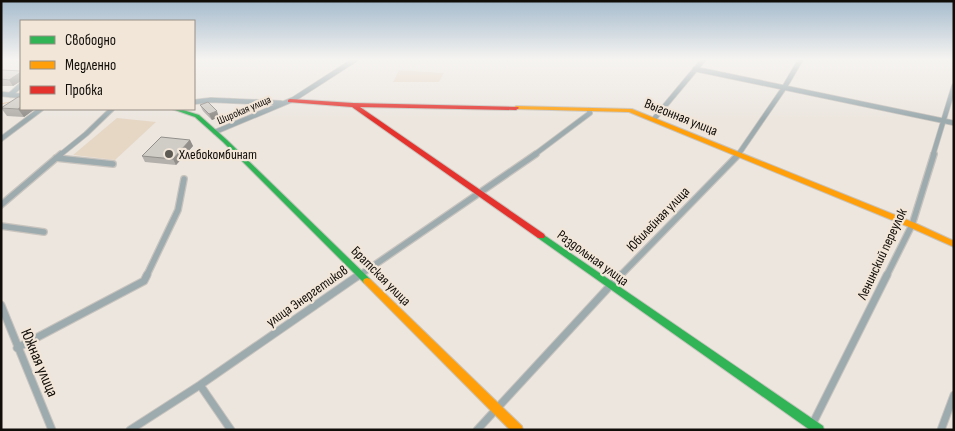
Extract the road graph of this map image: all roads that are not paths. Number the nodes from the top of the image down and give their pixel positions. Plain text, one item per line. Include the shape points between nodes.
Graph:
1 (324, 79) edge
2 (687, 79) edge
3 (740, 79) edge
4 (789, 79) edge
5 (20, 86) edge
6 (954, 86) edge
7 (784, 88) junction
8 (1, 94) edge
9 (10, 95) junction
10 (20, 96) edge
11 (195, 102) edge
12 (287, 102) junction
13 (354, 106) junction
14 (41, 110) edge
15 (111, 110) edge
16 (178, 110) edge
17 (589, 110) junction
18 (654, 119) junction
19 (944, 121) junction
20 (954, 123) edge
21 (215, 132) junction
22 (1, 139) edge
23 (739, 154) junction
24 (56, 158) junction
25 (113, 164) dead end
26 (184, 180) dead end
27 (479, 192) junction
28 (1, 205) edge
29 (912, 225) junction
30 (1, 226) edge
31 (44, 232) dead end
32 (954, 244) edge
33 (361, 274) junction
34 (610, 286) junction
35 (1, 305) edge
36 (17, 348) junction
37 (200, 385) junction
38 (954, 395) edge
39 (498, 409) junction
40 (815, 428) edge
41 (52, 430) edge
42 (130, 430) edge
43 (232, 430) edge
44 (477, 430) edge
45 (518, 430) edge
46 (940, 430) edge

1 - 12 street, Широкая улица
2 - 18 street
3 - 7 street
4 - 7 street, Юбилейная улица
5 - 9 street
6 - 19 street, Ленинский переулок
7 - 19 street
7 - 23 street, Юбилейная улица
8 - 9 street
9 - 10 street
11 - 12 street, Выгонная улица
12 - 13 street, Выгонная улица
12 - 21 street, Широкая улица
13 - 17 street, Выгонная улица
13 - 27 street, Раздольная улица
14 - 22 street
15 - 24 street
16 - 21 street via 197,116
17 - 18 street, Выгонная улица via 630,110
17 - 27 street, улица Энергетиков via 583,119
18 - 23 street, Выгонная улица
19 - 20 street
19 - 29 street, Ленинский переулок
21 - 33 street, Братская улица
23 - 29 street, Выгонная улица
23 - 34 street, Юбилейная улица
24 - 25 street
24 - 28 street
26 - 36 street via 178,210 144,281
27 - 33 street, улица Энергетиков
27 - 34 street, Раздольная улица
29 - 32 street, Выгонная улица
29 - 40 street, Ленинский переулок
30 - 31 street
33 - 37 street, улица Энергетиков
33 - 39 street, Братская улица
34 - 39 street, Юбилейная улица
34 - 40 street, Раздольная улица
35 - 36 street, Южная улица
36 - 41 street, Южная улица
37 - 42 street, улица Энергетиков
37 - 43 street
38 - 46 street
39 - 44 street, Юбилейная улица
39 - 45 street, Братская улица

